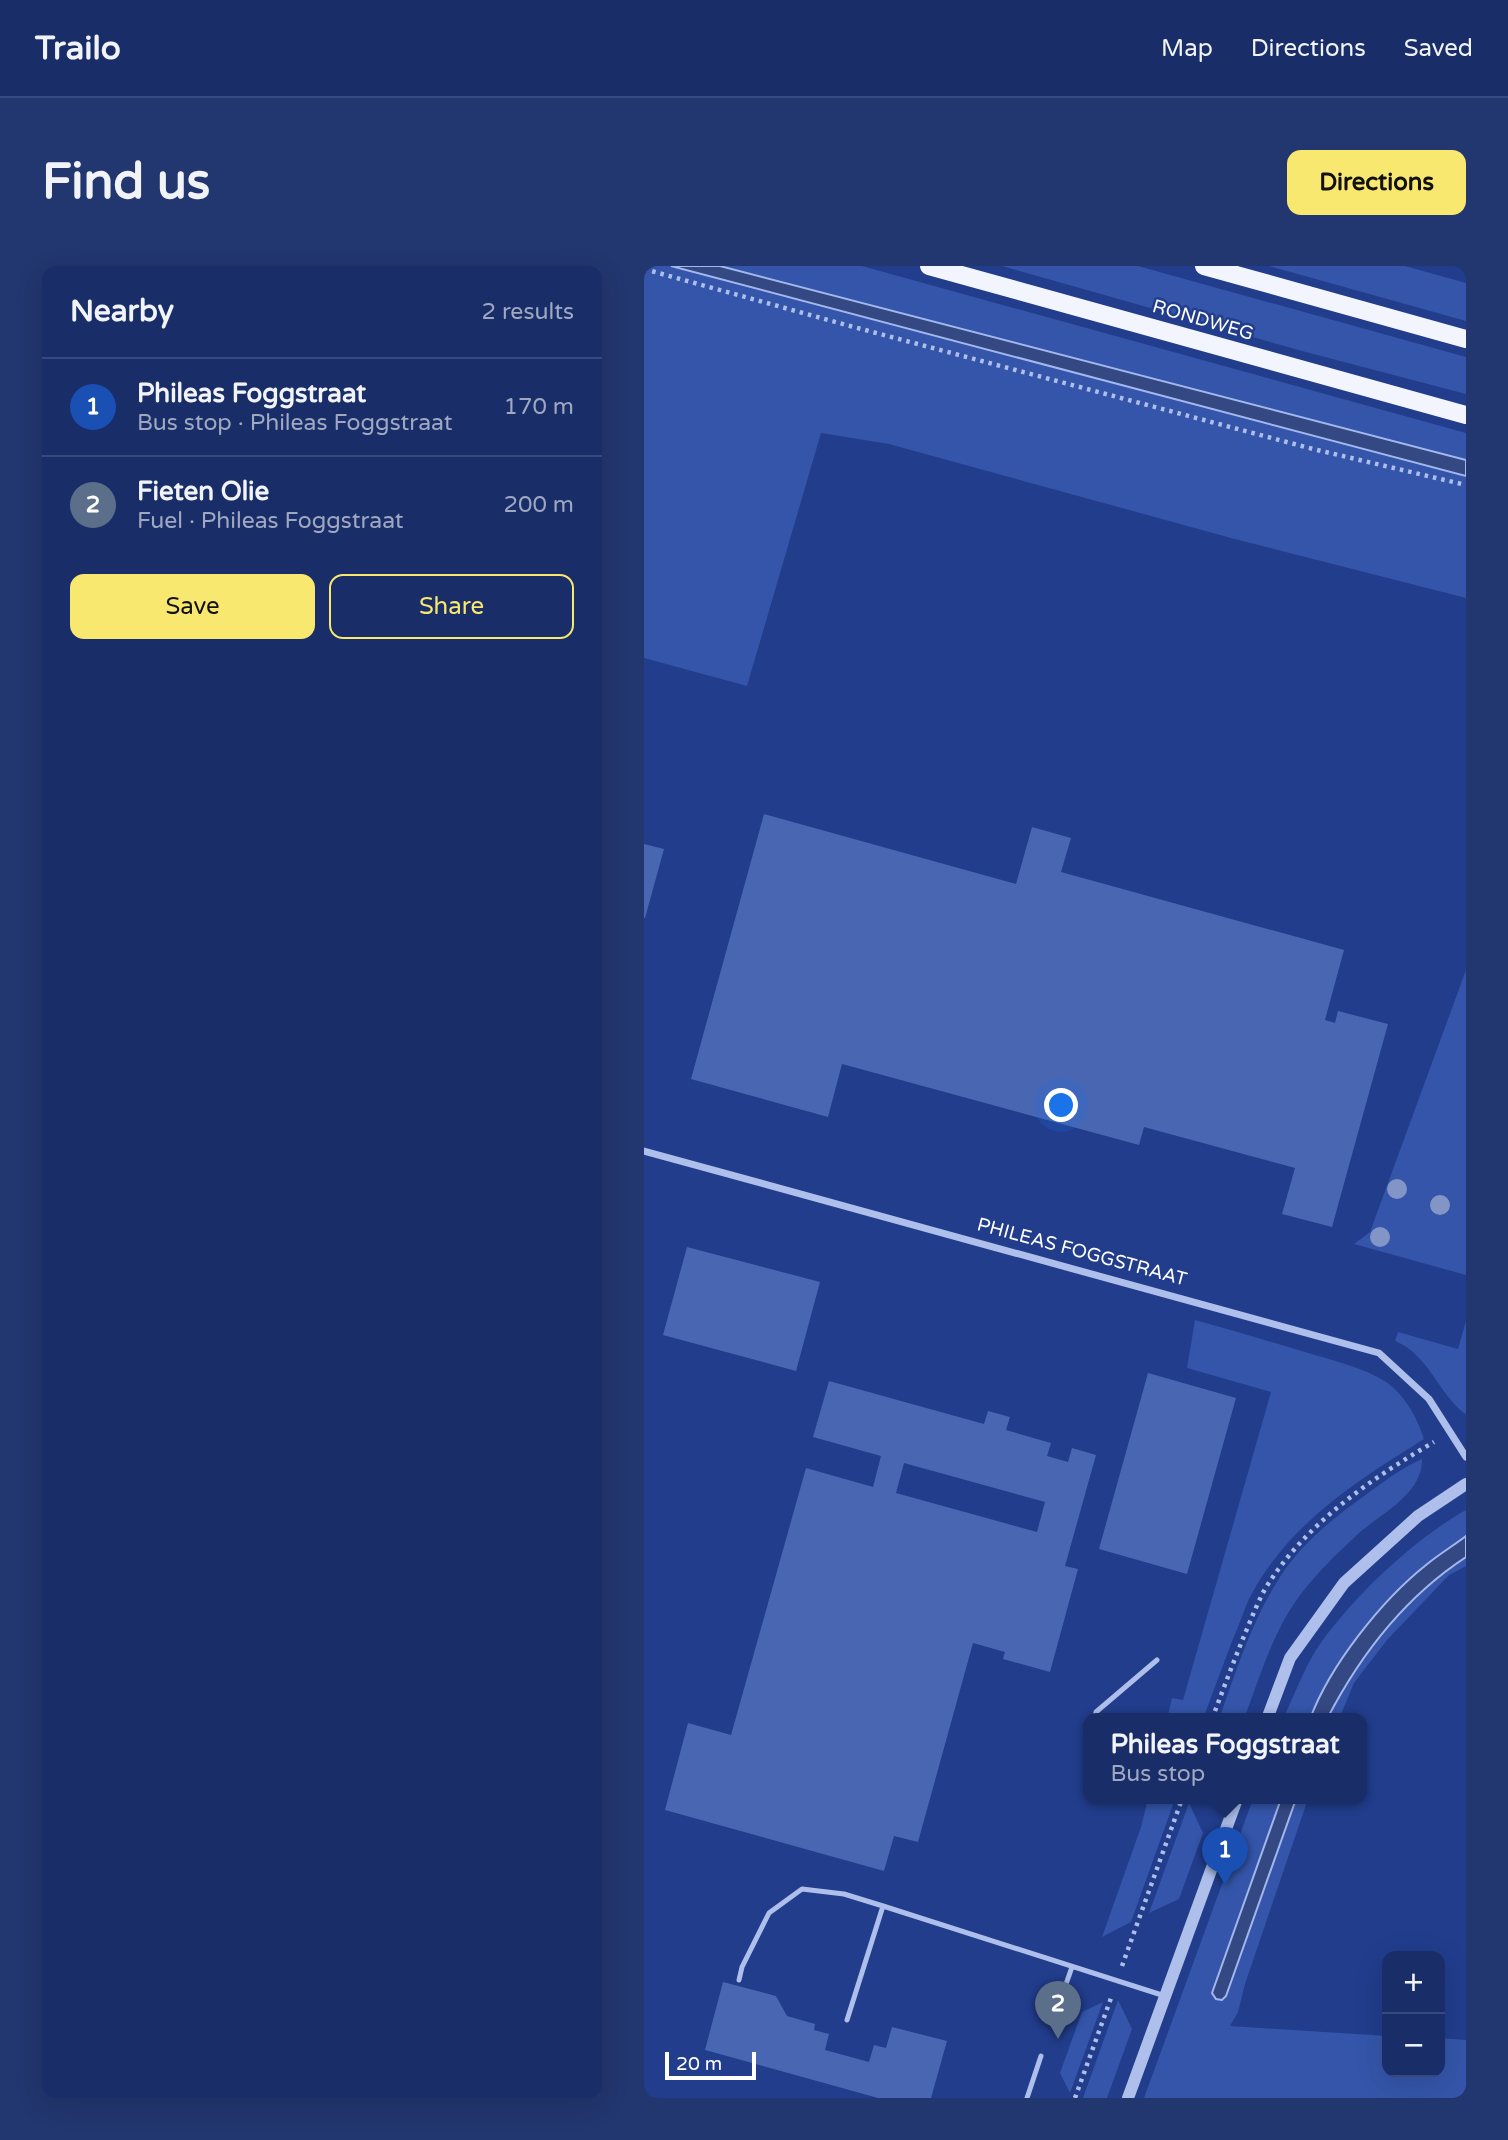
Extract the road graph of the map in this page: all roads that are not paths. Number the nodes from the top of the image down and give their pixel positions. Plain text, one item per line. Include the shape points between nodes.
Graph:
1 (929, 266) edge
2 (1204, 266) edge
3 (1466, 339) edge
4 (1466, 415) edge
5 (644, 1151) edge
6 (1466, 1457) edge
7 (1466, 1484) edge
8 (1157, 1660) dead end
9 (1096, 1713) edge
10 (1269, 1713) edge
11 (1235, 1804) edge
12 (883, 1906) junction
13 (1072, 1967) junction
14 (738, 1980) dead end
15 (1165, 1996) junction
16 (1059, 2004) dead end
17 (847, 2020) dead end
18 (1041, 2056) dead end
19 (644, 2096) edge
20 (649, 2098) edge
21 (1027, 2098) edge
22 (1128, 2098) edge

1 - 4 main road, RONDWEG
2 - 3 main road
5 - 6 street, PHILEAS FOGGSTRAAT via 1379,1353 1429,1399
7 - 10 street via 1418,1516 1344,1583 1290,1658
8 - 9 lane
11 - 15 street
12 - 13 lane
12 - 14 lane via 844,1894 802,1889 769,1913
12 - 17 lane
13 - 15 lane
13 - 16 lane
15 - 22 street
18 - 21 lane
19 - 20 lane

